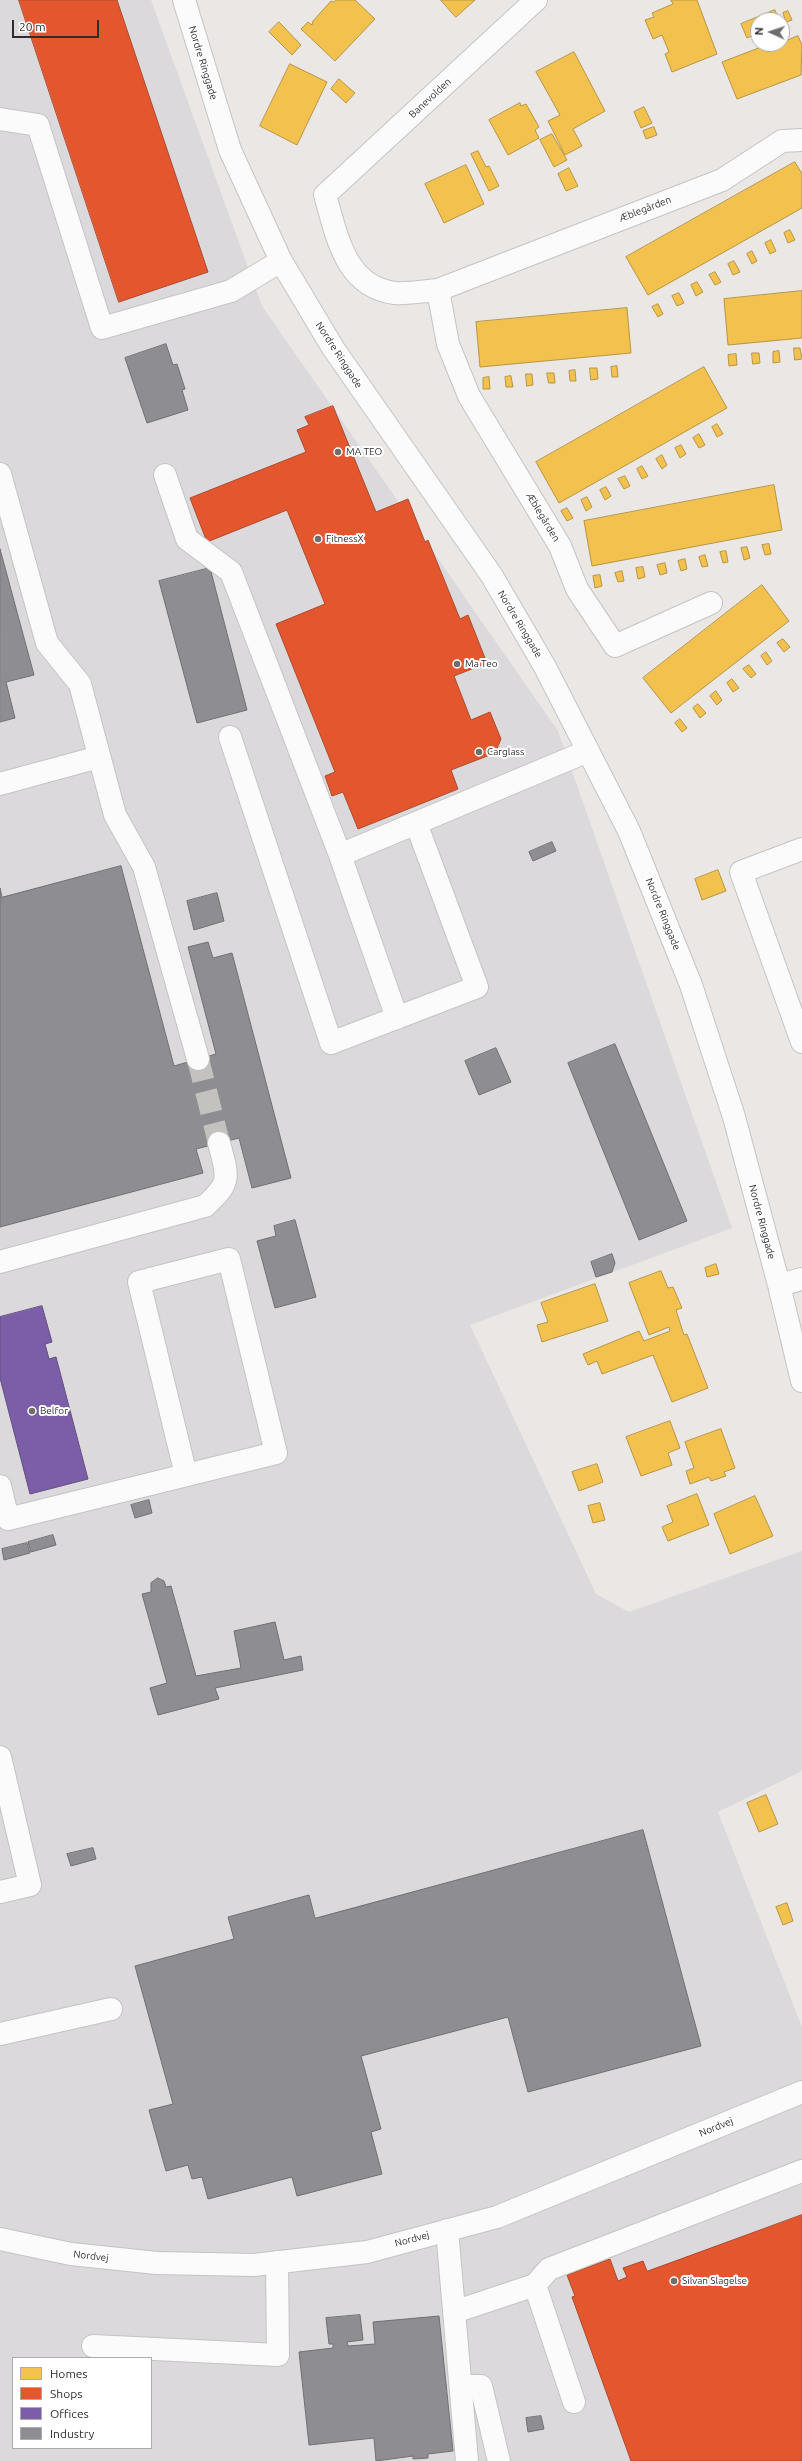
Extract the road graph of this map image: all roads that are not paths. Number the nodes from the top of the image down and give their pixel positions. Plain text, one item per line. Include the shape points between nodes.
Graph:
1 (184, 0) edge
2 (536, 0) edge
3 (0, 119) edge
4 (802, 140) edge
5 (325, 196) joint
6 (281, 261) junction
7 (438, 290) junction
8 (0, 474) edge
9 (164, 474) dead end
10 (711, 604) dead end
11 (230, 737) dead end
12 (588, 751) junction
13 (99, 757) junction
14 (0, 784) edge
15 (416, 823) junction
16 (802, 849) edge
17 (340, 855) junction
18 (397, 1018) junction
19 (801, 1035) edge
20 (198, 1059) tunnel mouth
21 (219, 1143) tunnel mouth
22 (0, 1262) edge
23 (802, 1278) edge
24 (779, 1285) junction
25 (802, 1381) edge
26 (186, 1475) junction
27 (0, 1486) edge
28 (0, 1757) edge
29 (0, 1892) edge
30 (111, 2009) dead end
31 (0, 2034) edge
32 (802, 2092) edge
33 (802, 2171) edge
34 (447, 2230) junction
35 (0, 2239) edge
36 (277, 2262) junction
37 (535, 2285) junction
38 (454, 2312) junction
39 (93, 2346) dead end
40 (461, 2386) junction
41 (574, 2402) dead end
42 (467, 2461) edge
43 (499, 2461) edge

1 - 6 street, Nordre Ringgade via 230,150
2 - 5 street, Banevolden
3 - 6 street via 38,125 102,328 231,291
4 - 7 street, Æblegården via 782,142 722,180
5 - 7 street, Æblegården via 348,264 358,277 382,291 397,293
6 - 12 street, Nordre Ringgade via 333,348 492,576 545,667
7 - 10 street, Æblegården via 448,344 469,396 560,546 577,589 615,646
8 - 13 street via 47,643 80,684
9 - 17 street via 187,539 231,572
11 - 18 street via 331,1043
12 - 15 street
12 - 24 street, Nordre Ringgade via 629,831 691,985 734,1117
13 - 14 street
13 - 20 street via 115,815 144,867
15 - 17 street
15 - 18 street via 477,987
16 - 19 street via 741,872
17 - 18 street
21 - 22 street via 226,1170 223,1190 205,1206
23 - 24 street
24 - 25 street, Nordre Ringgade
26 - 26 street via 276,1453 229,1259 139,1282
26 - 27 street via 8,1519
28 - 29 street via 30,1885
30 - 31 street
32 - 34 street, Nordvej via 497,2216
33 - 37 street via 549,2269
34 - 36 street, Nordvej via 367,2252
34 - 38 street
35 - 36 street, Nordvej via 71,2254 158,2264 254,2265
36 - 39 street via 278,2355
37 - 38 street
37 - 41 street
38 - 40 street
40 - 42 street
40 - 43 street via 481,2386

